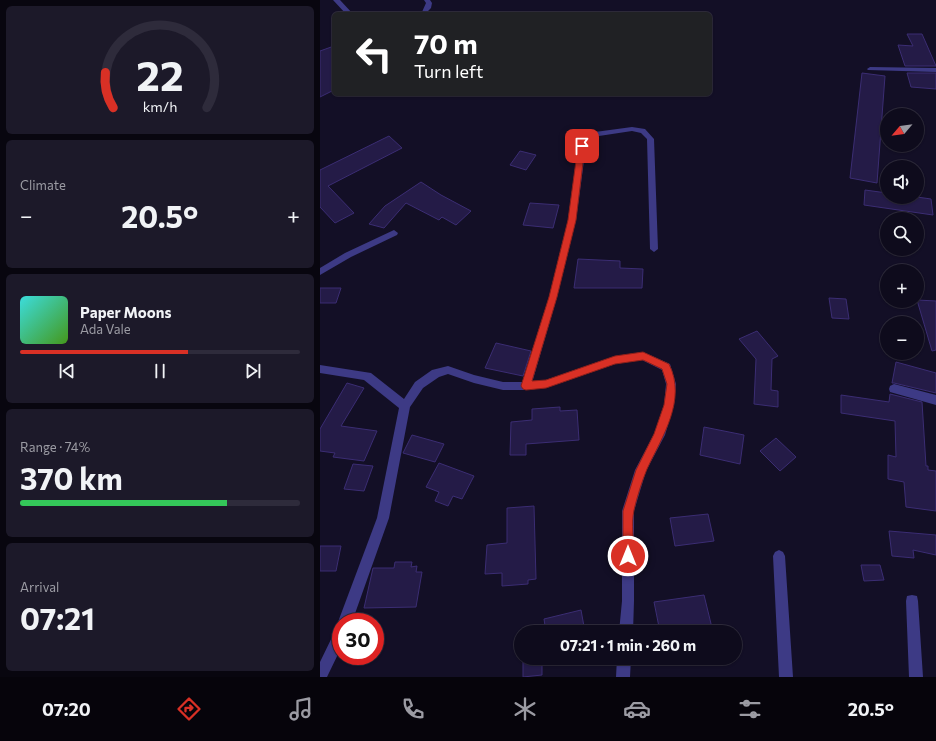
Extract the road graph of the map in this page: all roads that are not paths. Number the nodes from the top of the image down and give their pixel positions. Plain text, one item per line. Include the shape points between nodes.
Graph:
1 (336, 0) edge
2 (427, 0) edge
3 (348, 12) edge
4 (425, 12) dead end
5 (870, 69) dead end
6 (936, 70) edge
7 (394, 233) dead end
8 (654, 250) dead end
9 (320, 272) edge
10 (320, 369) edge
11 (526, 386) junction
12 (894, 389) dead end
13 (936, 400) edge
14 (405, 406) junction
15 (779, 556) dead end
16 (912, 600) dead end
17 (349, 613) edge
18 (626, 625) edge
19 (332, 652) edge
20 (624, 665) edge
21 (320, 677) edge
22 (623, 677) edge
23 (786, 677) edge
24 (916, 677) edge

1 - 3 street
2 - 4 street via 429,3
5 - 6 lane
7 - 9 street
8 - 11 lane via 650,139 643,132 632,130 597,134 582,146 572,220 553,297
10 - 14 street via 367,376
11 - 14 street via 502,386 448,370 436,373 418,385
11 - 18 street via 546,384 615,360 643,356 666,367 671,384 669,405 659,435 641,470 628,511
12 - 13 street
14 - 17 street via 383,518
15 - 23 street
16 - 24 street
19 - 21 street
20 - 22 street

